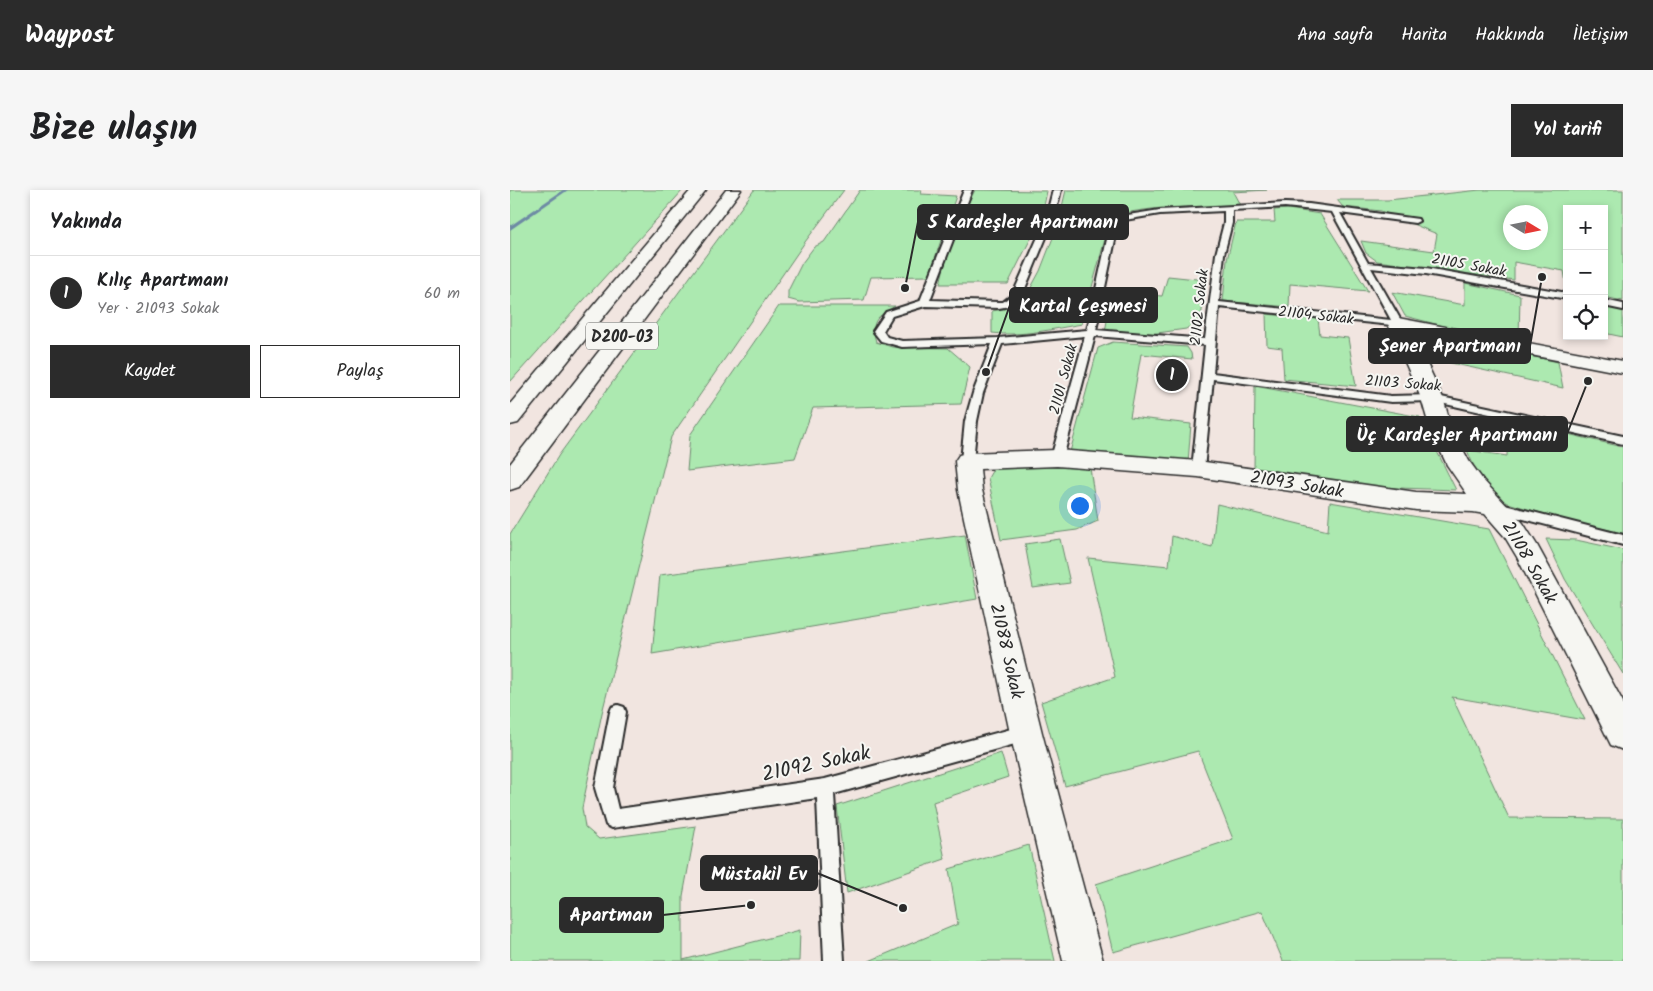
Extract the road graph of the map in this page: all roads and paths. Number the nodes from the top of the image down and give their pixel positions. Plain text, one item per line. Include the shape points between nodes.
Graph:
1 (699, 190) edge
2 (734, 190) edge
3 (968, 190) edge
4 (1057, 190) edge
5 (1228, 209) junction
6 (1335, 210) junction
7 (1115, 219) junction
8 (1049, 221) junction
9 (1414, 221) dead end
10 (1366, 264) junction
11 (1563, 295) edge
12 (924, 303) junction
13 (1214, 304) junction
14 (1608, 304) edge
15 (1623, 307) edge
16 (1398, 324) junction
17 (1091, 333) junction
18 (998, 341) junction
19 (1210, 342) junction
20 (1623, 367) edge
21 (1208, 375) junction
22 (1432, 398) junction
23 (510, 418) edge
24 (1623, 440) edge
25 (1057, 458) junction
26 (967, 460) junction
27 (1198, 469) junction
28 (510, 481) edge
29 (1494, 507) junction
30 (1623, 540) edge
31 (618, 712) dead end
32 (1026, 733) junction
33 (1623, 734) edge
34 (825, 788) junction
35 (834, 961) edge
36 (1083, 961) edge

1 - 23 main road, D200-03
2 - 28 main road, D200-03
3 - 12 lane
4 - 8 lane
5 - 6 lane via 1297,205
5 - 7 lane via 1160,212
5 - 13 lane, 21102 Sokak
6 - 9 lane
6 - 10 lane, 21108 Sokak
7 - 8 lane
7 - 17 lane, 21101 Sokak
8 - 12 lane via 1017,296 1006,304
10 - 11 lane, 21105 Sokak
10 - 16 lane, 21108 Sokak
12 - 18 lane via 889,314 878,331 884,339 902,344
13 - 16 lane, 21104 Sokak
13 - 19 lane, 21102 Sokak
14 - 15 lane
16 - 20 main road, 21104 Sokak
16 - 22 main road, 21108 Sokak
17 - 18 lane
17 - 19 lane
17 - 25 lane, 21101 Sokak
18 - 26 lane, 21088 Sokak via 973,411
19 - 21 lane, 21102 Sokak
21 - 22 lane, 21103 Sokak via 1391,399
21 - 27 lane, 21102 Sokak
22 - 24 lane, 21103 Sokak
22 - 29 main road, 21108 Sokak via 1441,429 1458,465
25 - 26 main road, 21093 Sokak
25 - 27 main road, 21093 Sokak
26 - 32 main road, 21088 Sokak via 970,490
27 - 29 main road, 21093 Sokak via 1345,492
29 - 30 lane, 21093 Sokak
29 - 33 main road, 21108 Sokak via 1528,552
31 - 34 lane, 21092 Sokak via 604,788 612,819
32 - 34 lane, 21092 Sokak
32 - 36 main road, 21088 Sokak
34 - 35 lane

